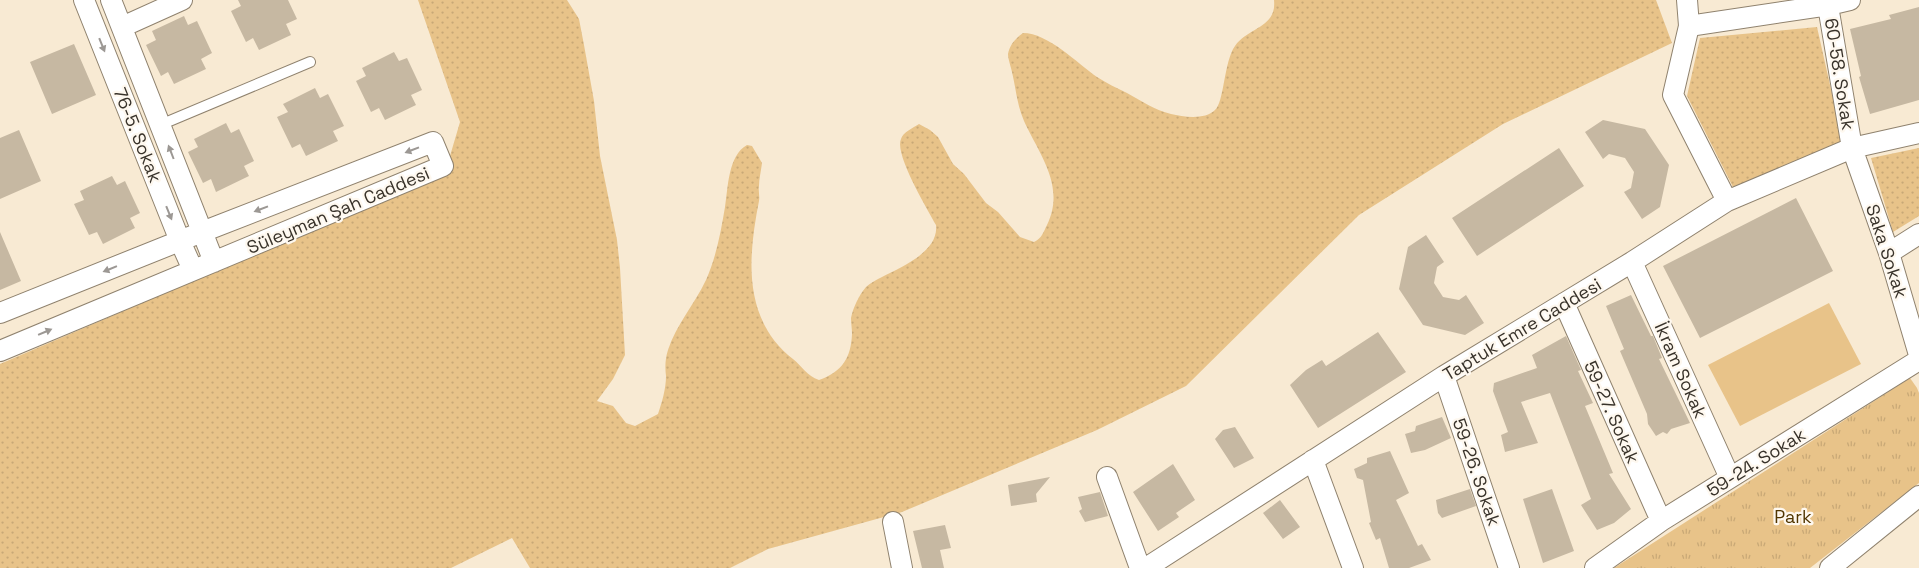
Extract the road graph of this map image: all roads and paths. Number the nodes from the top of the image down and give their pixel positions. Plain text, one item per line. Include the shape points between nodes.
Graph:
1 (84, 0) edge
2 (111, 0) edge
3 (182, 0) edge
4 (1687, 0) edge
5 (1850, 0) edge
6 (1828, 3) edge
7 (1689, 26) junction
8 (122, 27) junction
9 (310, 62) dead end
10 (160, 125) junction
11 (1919, 133) edge
12 (1852, 148) junction
13 (1727, 201) junction
14 (202, 232) junction
15 (1919, 234) edge
16 (180, 241) junction
17 (1888, 253) junction
18 (214, 262) junction
19 (1632, 262) junction
20 (194, 270) junction
21 (1564, 303) junction
22 (0, 313) edge
23 (0, 351) edge
24 (1919, 355) edge
25 (1919, 360) edge
26 (1444, 376) junction
27 (1313, 460) junction
28 (1107, 477) dead end
29 (1730, 478) junction
30 (1919, 496) edge
31 (893, 522) dead end
32 (1661, 522) junction
33 (902, 568) edge
34 (1140, 568) edge
35 (1146, 568) edge
36 (1353, 568) edge
37 (1509, 568) edge
38 (1596, 568) edge
39 (1830, 568) edge

1 -> 16 street, 76-5. Sokak
2 - 8 street, 76-5. Sokak
3 - 8 street
4 - 7 street
5 - 6 street
6 - 7 street
6 - 12 street, 60-58. Sokak
7 - 13 street via 1673,95
8 - 10 street, 76-5. Sokak
9 - 10 lane
14 -> 10 street, 76-5. Sokak
11 - 12 street, Taptuk Emre Caddesi
12 - 13 street, Taptuk Emre Caddesi
12 - 17 street, Saka Sokak
13 - 19 street, Taptuk Emre Caddesi
14 - 16 street, Süleyman Şah Caddesi
14 - 18 street, 76-5. Sokak
18 -> 14 street, Süleyman Şah Caddesi via 443,166 437,150 433,142
15 - 17 street
16 - 20 street, 76-5. Sokak
16 -> 22 street, Süleyman Şah Caddesi
17 - 24 street, Saka Sokak
18 - 20 street, Süleyman Şah Caddesi
19 - 21 street, Taptuk Emre Caddesi
19 - 29 street, İkram Sokak
23 -> 20 street, Süleyman Şah Caddesi
21 - 26 street, Taptuk Emre Caddesi
21 - 32 street, 59-27. Sokak
25 - 29 street, 59-24. Sokak
26 - 27 street, Taptuk Emre Caddesi
26 - 37 street, 59-26. Sokak
27 - 35 street, Taptuk Emre Caddesi
27 - 36 street
28 - 34 street
29 - 32 street, 59-24. Sokak
30 - 39 street
31 - 33 street
32 - 38 street, 59-24. Sokak

